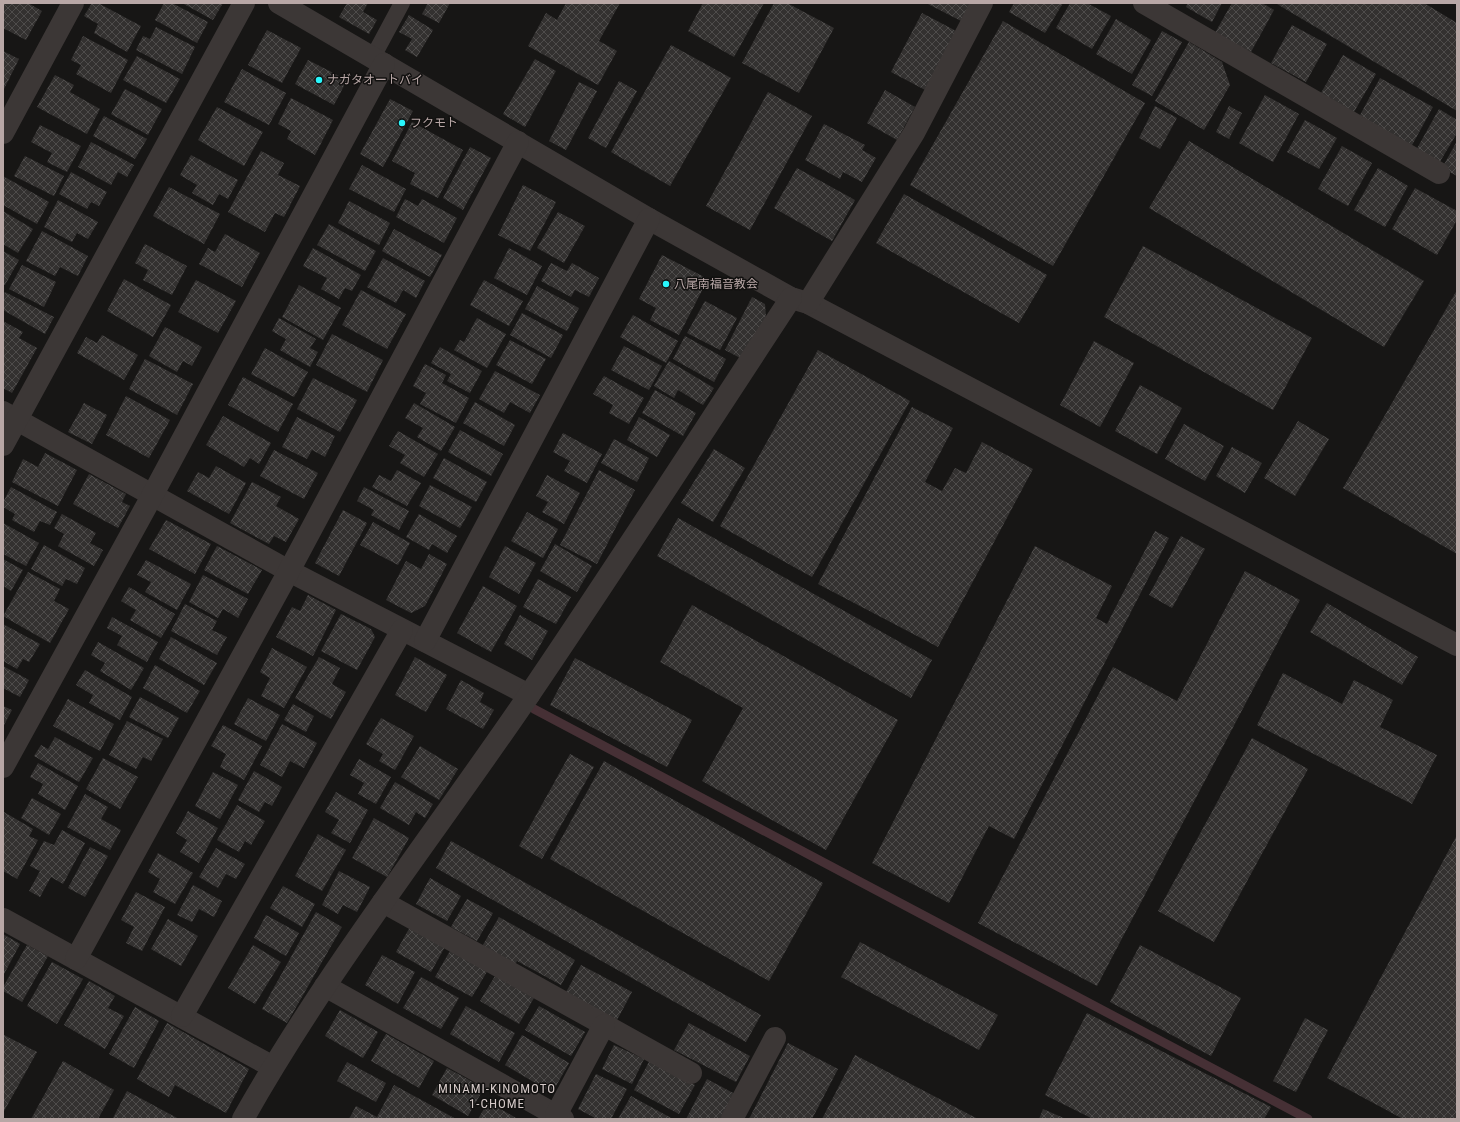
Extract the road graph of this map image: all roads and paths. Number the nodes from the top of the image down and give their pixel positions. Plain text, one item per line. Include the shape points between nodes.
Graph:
1 (73, 3) edge
2 (244, 3) edge
3 (279, 3) edge
4 (402, 3) edge
5 (982, 3) edge
6 (1144, 3) edge
7 (379, 61) junction
8 (3, 133) edge
9 (518, 142) junction
10 (1438, 173) dead end
11 (649, 219) junction
12 (800, 300) junction
13 (10, 416) edge
14 (3, 445) edge
15 (152, 496) junction
16 (289, 571) junction
17 (402, 630) junction
18 (424, 641) junction
19 (1457, 645) edge
20 (529, 695) junction
21 (3, 767) edge
22 (383, 902) junction
23 (3, 919) edge
24 (76, 959) junction
25 (325, 986) junction
26 (182, 1016) junction
27 (604, 1026) junction
28 (775, 1038) dead end
29 (273, 1067) junction
30 (691, 1072) dead end
31 (559, 1117) edge
32 (243, 1119) edge
33 (732, 1119) edge

1 - 8 street
2 - 13 street
3 - 7 street
4 - 7 lane
5 - 12 street via 914,134
6 - 10 street
7 - 9 street
7 - 15 street
9 - 11 street
9 - 16 street
11 - 12 street
11 - 18 street
12 - 19 street
12 - 20 street
13 - 14 street
13 - 15 street
15 - 16 street
15 - 21 street
16 - 17 street
16 - 24 street
17 - 18 street
17 - 26 street
18 - 20 street
20 - 22 street
22 - 25 street
22 - 27 street
23 - 24 street
24 - 26 street
25 - 29 street
25 - 31 street
26 - 29 street
27 - 30 street
27 - 31 street
28 - 33 street
29 - 32 street

